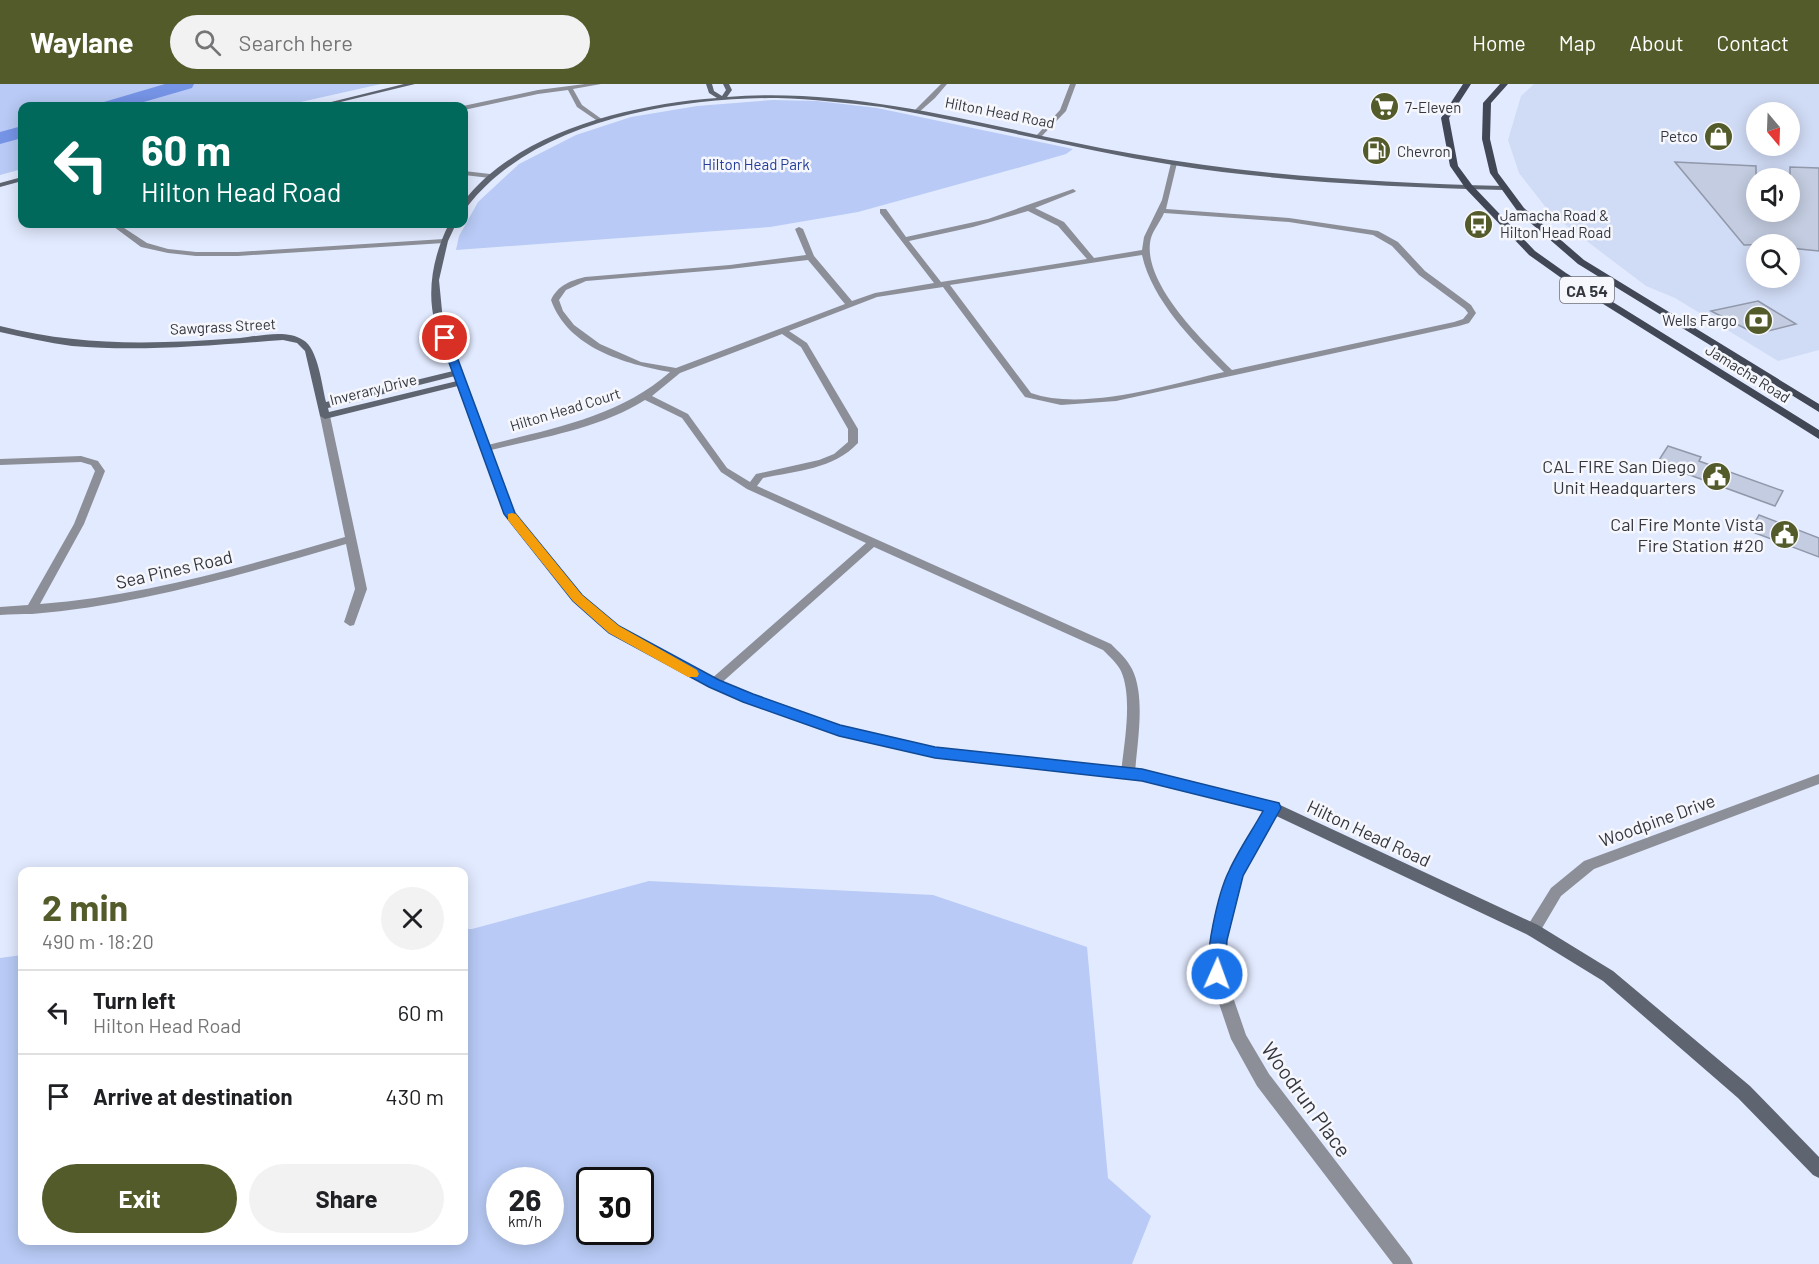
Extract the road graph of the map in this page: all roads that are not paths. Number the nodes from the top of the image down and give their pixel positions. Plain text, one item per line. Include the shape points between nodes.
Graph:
1 (412, 84) edge
2 (598, 84) edge
3 (709, 84) edge
4 (726, 84) edge
5 (944, 84) edge
6 (1073, 84) edge
7 (1467, 84) edge
8 (1504, 84) edge
9 (570, 88) junction
10 (723, 99) junction
11 (335, 102) edge
12 (468, 107) edge
13 (916, 112) junction
14 (601, 121) junction
15 (1038, 137) junction
16 (1174, 163) junction
17 (468, 173) edge
18 (490, 176) junction
19 (18, 180) edge
20 (0, 185) edge
21 (1469, 187) junction
22 (1504, 188) junction
23 (1073, 191) dead end
24 (468, 201) edge
25 (1031, 209) junction
26 (884, 211) dead end
27 (1162, 211) junction
28 (120, 228) edge
29 (450, 228) edge
30 (799, 229) dead end
31 (906, 239) junction
32 (444, 241) junction
33 (1146, 252) junction
34 (810, 257) junction
35 (1093, 261) junction
36 (942, 284) junction
37 (851, 305) junction
38 (0, 329) edge
39 (783, 331) junction
40 (677, 371) junction
41 (1231, 374) junction
42 (461, 377) junction
43 (647, 396) junction
44 (1819, 409) edge
45 (324, 411) junction
46 (1819, 435) edge
47 (486, 448) junction
48 (0, 462) edge
49 (751, 487) junction
50 (351, 539) junction
51 (874, 541) junction
52 (31, 610) junction
53 (0, 611) edge
54 (350, 622) dead end
55 (714, 683) junction
56 (1128, 773) junction
57 (1816, 784) edge
58 (1273, 808) junction
59 (1533, 930) junction
60 (1819, 1169) edge
61 (1404, 1264) edge

1 - 11 street
2 - 9 street
3 - 10 street via 711,92
4 - 10 street via 729,90
5 - 13 street
6 - 15 street via 1063,111
7 - 21 main road, Jamacha Road / CA 54 via 1444,118 1454,166
8 - 22 main road, Jamacha Road / CA 54 via 1487,103 1485,118 1494,173
9 - 12 street
9 - 14 street via 579,106
10 - 13 street, Hilton Head Road via 819,98
10 - 14 street, Hilton Head Road
13 - 15 street, Hilton Head Road
14 - 18 street, Hilton Head Road via 540,144
15 - 16 street, Hilton Head Road
16 - 21 street, Hilton Head Road via 1360,183
16 - 27 street
17 - 18 street
18 - 24 street, Hilton Head Road
19 - 20 street
21 - 22 street, Hilton Head Road
21 - 46 main road, Jamacha Road / CA 54 via 1532,253 1563,275
22 - 44 main road, Jamacha Road / CA 54 via 1521,210 1581,262
23 - 25 street
25 - 31 street via 987,223
25 - 35 street via 1061,224
26 - 31 street
27 - 33 street via 1146,241
27 - 41 street via 1289,220 1375,233 1395,244 1422,273 1472,314 1456,324
28 - 32 street via 144,244 196,255
29 - 32 street, Hilton Head Road
30 - 34 street
31 - 36 street
32 - 42 street, Hilton Head Road via 435,280 438,321
33 - 35 street
33 - 41 street via 1154,279 1192,335
34 - 37 street
34 - 40 street via 585,279 558,292 555,300 559,311 571,327 597,346 639,364
35 - 36 street
36 - 37 street via 874,295
36 - 41 street via 1028,395 1041,401 1079,403 1116,398
37 - 39 street
38 - 45 street, Sawgrass Street via 50,341 96,345 283,337 300,341 309,350
39 - 40 street
39 - 49 street via 804,345 853,429 853,442 837,456 822,462 760,476
40 - 43 street, Hilton Head Court
42 - 45 street, Inverary Drive
42 - 47 street, Hilton Head Road
43 - 47 street, Hilton Head Court via 614,413
43 - 49 street via 686,416 724,470
45 - 50 street, Sawgrass Street
47 - 55 street, Hilton Head Road via 510,514 578,598 614,629
48 - 52 street via 81,459 94,463 100,471 79,524
49 - 51 street
50 - 52 street, Sea Pines Road via 213,579 108,601
50 - 54 street, Sawgrass Street via 361,589
51 - 55 street
51 - 56 street via 1107,647 1130,675
52 - 53 street, Sea Pines Road
55 - 56 street, Hilton Head Road via 839,730 935,753
56 - 58 street, Hilton Head Road
57 - 59 street, Woodpine Drive via 1589,865 1556,892
58 - 59 street, Hilton Head Road
58 - 61 street, Woodrun Place via 1235,874 1218,940 1217,974 1239,1039 1263,1080
59 - 60 street, Hilton Head Road via 1608,976 1744,1092

